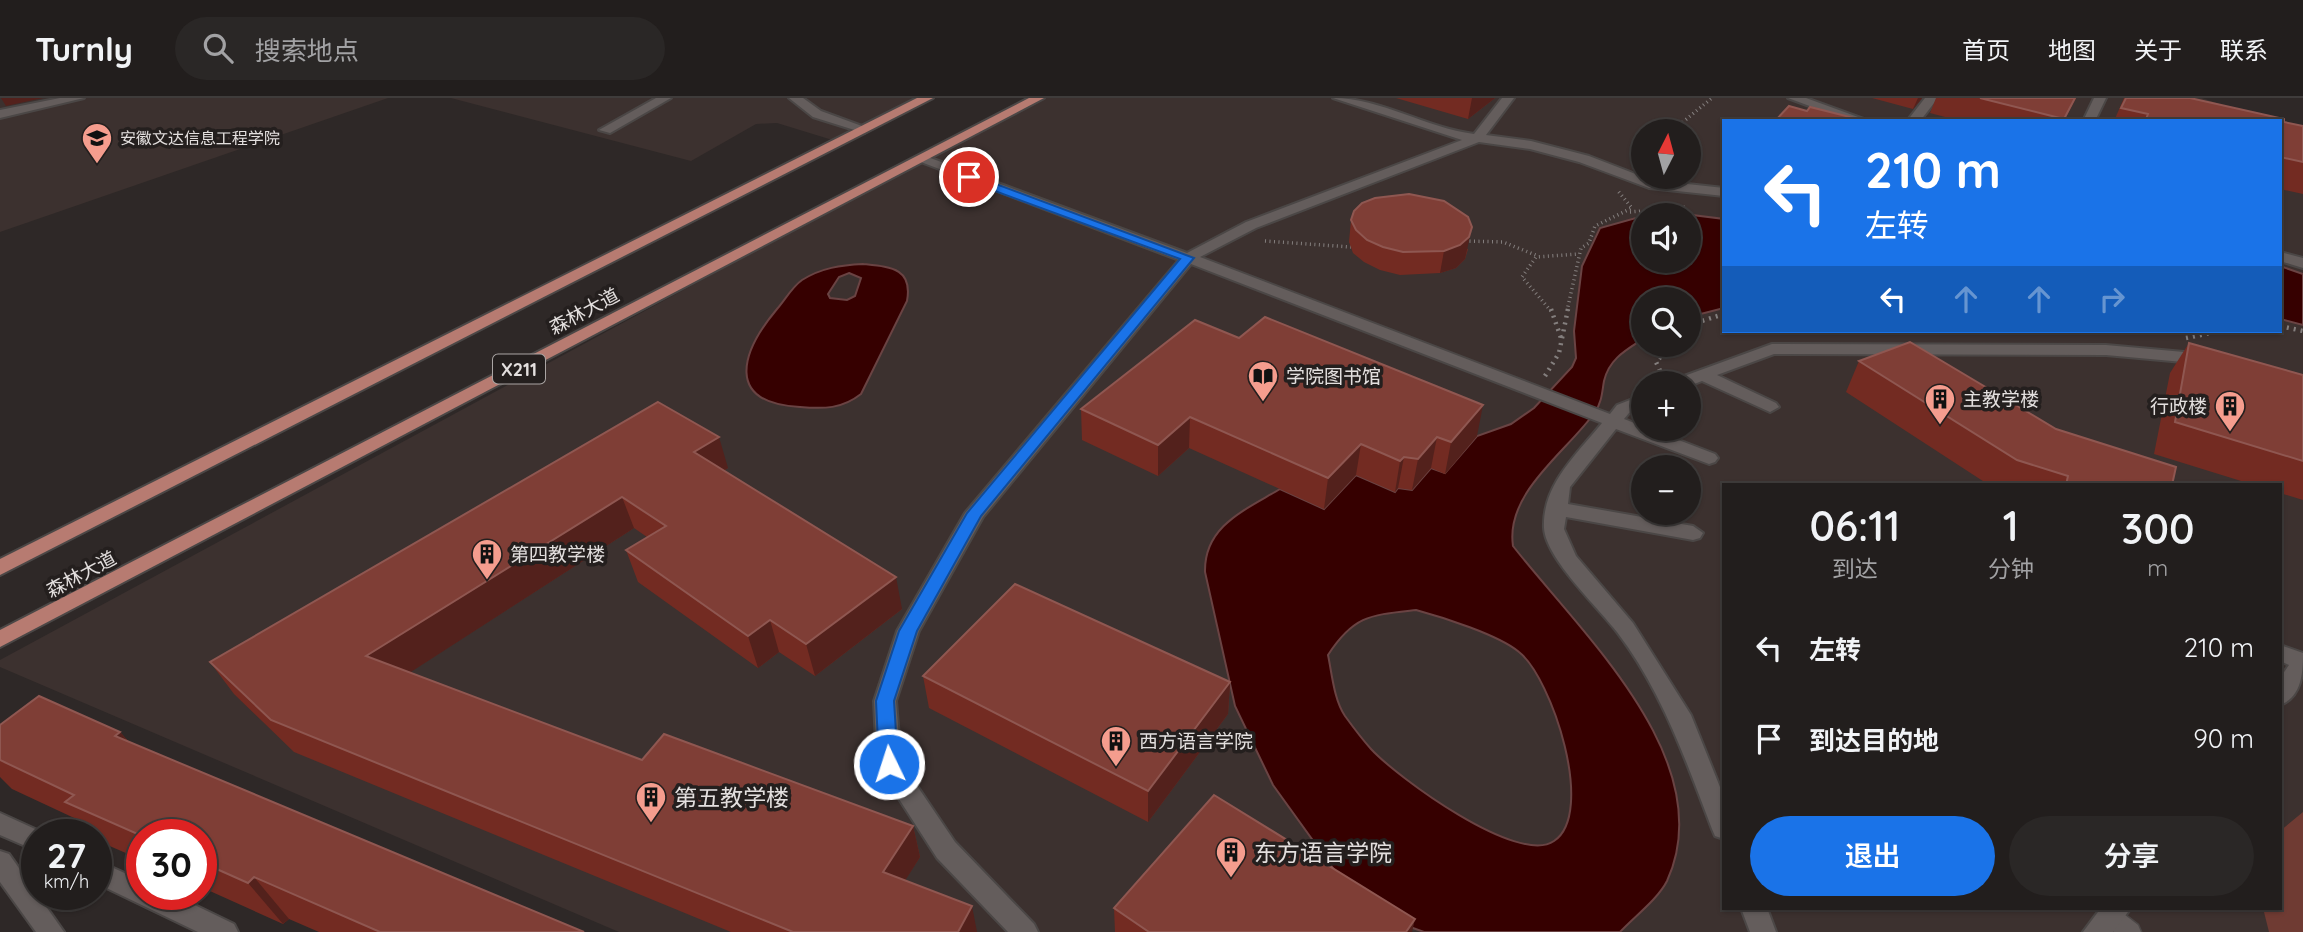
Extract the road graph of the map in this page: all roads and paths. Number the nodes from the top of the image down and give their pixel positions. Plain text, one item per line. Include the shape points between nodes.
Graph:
1 (78, 98) edge
2 (665, 98) edge
3 (796, 98) edge
4 (927, 98) edge
5 (1038, 98) edge
6 (1339, 98) edge
7 (1508, 98) edge
8 (1712, 98) edge
9 (1794, 98) edge
10 (1932, 98) edge
11 (2100, 98) edge
12 (0, 114) edge
13 (1685, 119) edge
14 (1857, 119) edge
15 (1915, 119) edge
16 (2090, 119) edge
17 (864, 129) junction
18 (605, 130) dead end
19 (1476, 139) junction
20 (920, 159) junction
21 (1619, 174) junction
22 (1722, 192) edge
23 (1629, 213) joint
24 (1233, 234) junction
25 (1464, 241) edge
26 (1351, 247) dead end
27 (1578, 254) junction
28 (1539, 256) junction
29 (2282, 257) edge
30 (1188, 258) junction
31 (2303, 263) edge
32 (1722, 314) edge
33 (1701, 318) edge
34 (2282, 326) edge
35 (2303, 331) edge
36 (1562, 342) junction
37 (2224, 368) edge
38 (1703, 375) joint
39 (1527, 388) junction
40 (1631, 405) edge
41 (1770, 407) dead end
42 (1607, 420) junction
43 (1709, 458) dead end
44 (1557, 509) junction
45 (1693, 533) dead end
46 (0, 568) edge
47 (0, 639) edge
48 (2282, 654) edge
49 (2303, 662) edge
50 (2282, 690) edge
51 (0, 823) edge
52 (1722, 824) edge
53 (21, 833) edge
54 (0, 862) edge
55 (179, 910) edge
56 (1755, 910) edge
57 (51, 932) edge
58 (225, 932) edge
59 (1026, 932) edge
60 (1763, 932) edge

1 - 12 street
2 - 18 street
3 - 17 street via 817,114
4 - 17 main road, 森林大道
5 - 20 main road, 森林大道 / X211
6 - 19 street
7 - 19 street
8 - 13 path
9 - 14 street
10 - 15 street
11 - 16 street
17 - 46 main road, 森林大道
19 - 21 street via 1531,145
19 - 24 street
20 - 30 street
20 - 47 main road, 森林大道 / X211
21 - 22 street via 1649,184
21 - 23 path via 1618,189 1632,208
23 - 27 path via 1598,222
24 - 26 path via 1276,243
24 - 30 street
25 - 28 path via 1503,242
27 - 28 path
27 - 36 path
28 - 36 path via 1521,277 1530,292 1551,309
29 - 31 street
30 - 39 street
30 - 59 street via 975,513 908,631 885,701 889,764 946,849
32 - 33 path
34 - 35 path
36 - 39 path via 1554,370
37 - 38 street via 2184,357 2106,350 1842,347 1772,349
38 - 41 street
39 - 42 street
40 - 42 street
42 - 43 street
42 - 44 street via 1561,486
44 - 45 street
44 - 52 street via 1554,529 1567,559 1626,628 1679,715
48 - 49 street
49 - 50 street
51 - 53 street
54 - 57 street
55 - 58 street
56 - 60 street

